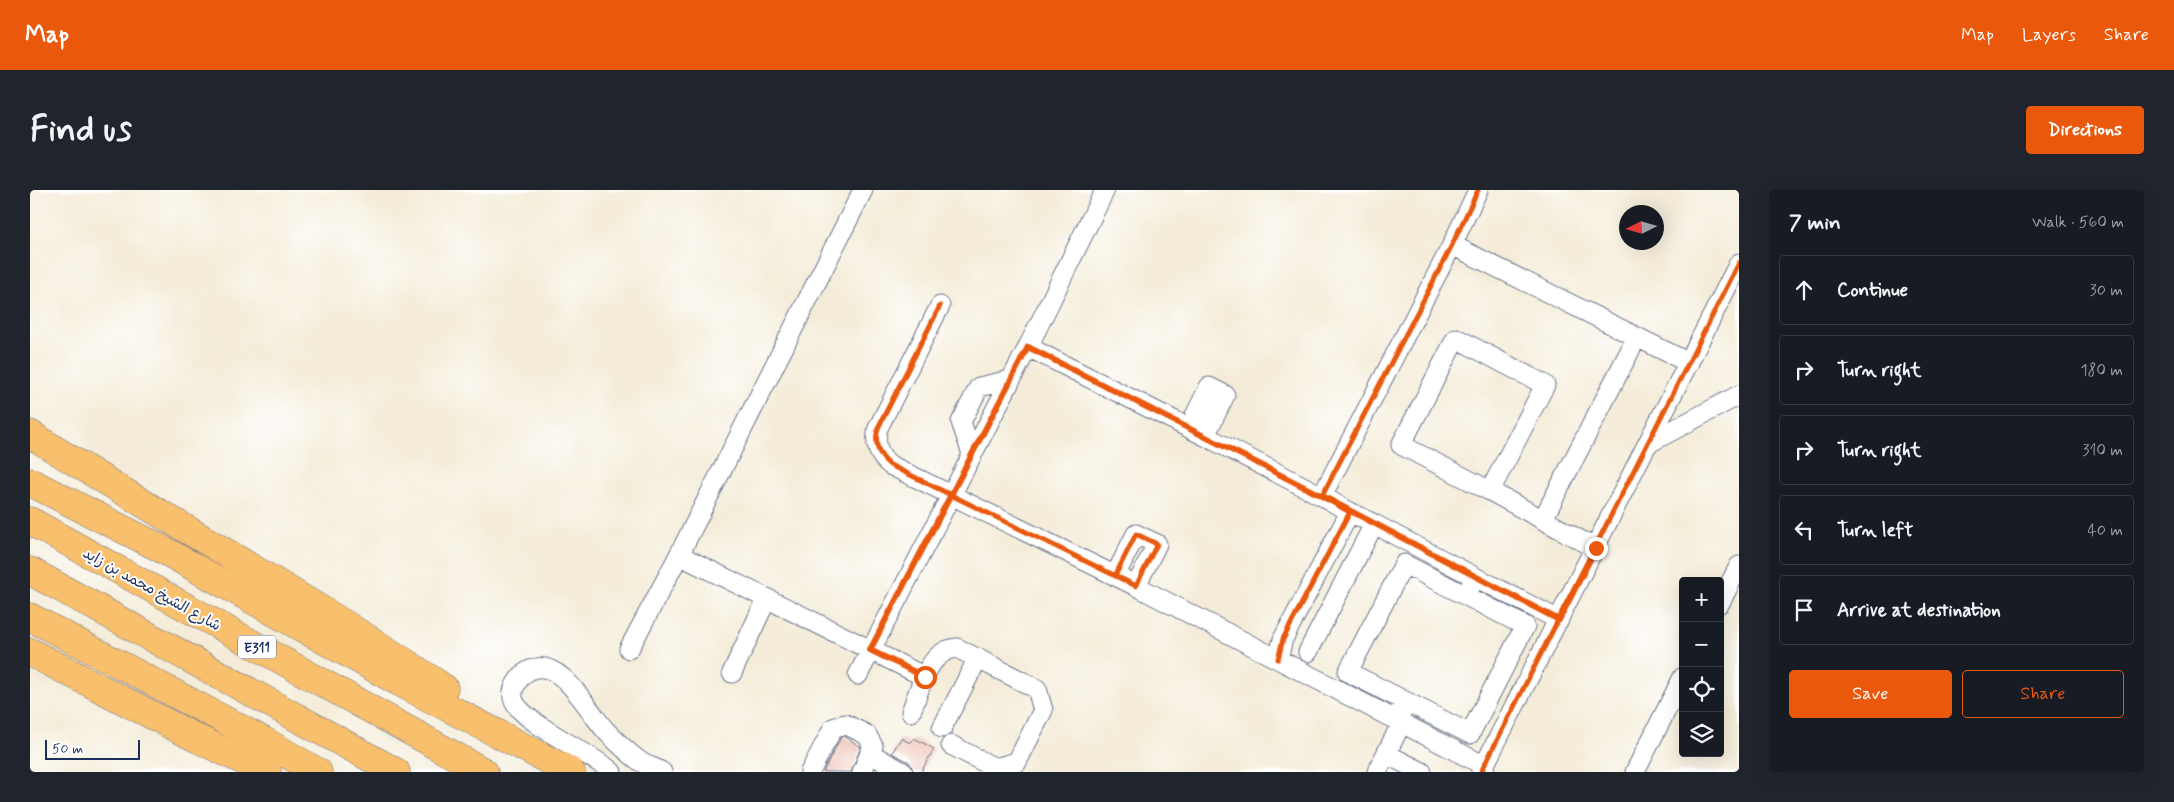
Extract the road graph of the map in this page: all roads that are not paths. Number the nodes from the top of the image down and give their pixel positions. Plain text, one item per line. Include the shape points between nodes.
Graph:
1 (863, 190) edge
2 (1105, 190) edge
3 (1478, 190) edge
4 (1452, 245) junction
5 (1739, 263) edge
6 (940, 306) dead end
7 (1637, 337) junction
8 (1028, 347) junction
9 (1688, 363) junction
10 (1739, 395) edge
11 (30, 434) edge
12 (1650, 442) junction
13 (30, 465) edge
14 (30, 482) edge
15 (1490, 491) junction
16 (951, 494) junction
17 (1322, 496) junction
18 (1350, 512) junction
19 (1543, 519) junction
20 (30, 521) edge
21 (1374, 524) junction
22 (1340, 532) junction
23 (1364, 545) junction
24 (160, 548) junction
25 (1596, 548) junction
26 (679, 555) junction
27 (1739, 566) edge
28 (30, 571) edge
29 (1115, 576) junction
30 (1475, 577) junction
31 (1136, 586) junction
32 (1466, 596) junction
33 (767, 598) junction
34 (1728, 601) edge
35 (30, 617) edge
36 (1559, 620) junction
37 (1283, 639) junction
38 (629, 649) dead end
39 (870, 650) junction
40 (30, 652) edge
41 (1308, 652) junction
42 (978, 658) junction
43 (1278, 660) junction
44 (732, 673) dead end
45 (1303, 673) junction
46 (858, 674) dead end
47 (925, 677) junction
48 (1679, 685) edge
49 (1405, 701) junction
50 (911, 712) dead end
51 (1401, 724) junction
52 (942, 728) dead end
53 (951, 745) dead end
54 (531, 750) junction
55 (871, 754) junction
56 (1386, 754) junction
57 (1483, 769) edge
58 (267, 772) edge
59 (318, 772) edge
60 (396, 772) edge
61 (484, 772) edge
62 (571, 772) edge
63 (612, 772) edge
64 (662, 772) edge
65 (810, 772) edge
66 (862, 772) edge
67 (903, 772) edge
68 (1377, 772) edge
69 (1422, 772) edge
70 (1634, 772) edge

1 - 26 street
2 - 8 street
3 - 4 street
4 - 7 street
4 - 17 street
5 - 9 street
6 - 16 street via 878,428 876,442 880,455 890,465
7 - 9 street
7 - 19 street
8 - 16 street
8 - 17 street
9 - 12 street
10 - 12 street
11 - 54 highway via 116,489 306,599 462,700
12 - 25 street
13 - 24 highway
14 - 24 highway
15 - 15 street via 1401,444 1456,338 1545,385
15 - 19 street
16 - 29 street
16 - 39 street
17 - 18 street
18 - 21 street
18 - 22 street
19 - 25 street
20 - 61 highway, شارع الشيخ محمد بن زايد / E311
21 - 23 street
21 - 30 street
22 - 23 street
22 - 37 street
23 - 41 street
24 - 54 highway via 399,682
25 - 36 street
26 - 33 street
26 - 38 street
27 - 34 street
28 - 60 highway
29 - 31 street
29 - 31 street via 1136,534 1143,537 1157,544
30 - 32 street
30 - 36 street
31 - 43 street
32 - 49 street via 1404,564 1348,672
32 - 49 street via 1525,626 1470,734
33 - 39 street
33 - 44 street
35 - 59 highway
36 - 57 street
37 - 41 street
37 - 43 street
39 - 46 street
39 - 47 street
40 - 58 highway
41 - 45 street
42 - 47 street via 957,648 946,649 932,662
42 - 52 street
42 - 53 street via 1037,689 1043,710 1017,762 995,768
43 - 45 street
45 - 51 street
47 - 50 street
48 - 70 street
49 - 51 street via 1399,714
51 - 56 street
51 - 57 street
54 - 62 highway
55 - 65 street via 873,746 867,735 845,724 839,725 833,728
55 - 66 street
55 - 67 street
56 - 68 street
56 - 69 street
63 - 64 street via 525,714 515,703 513,694 524,674 539,668 559,674 606,731 641,762

